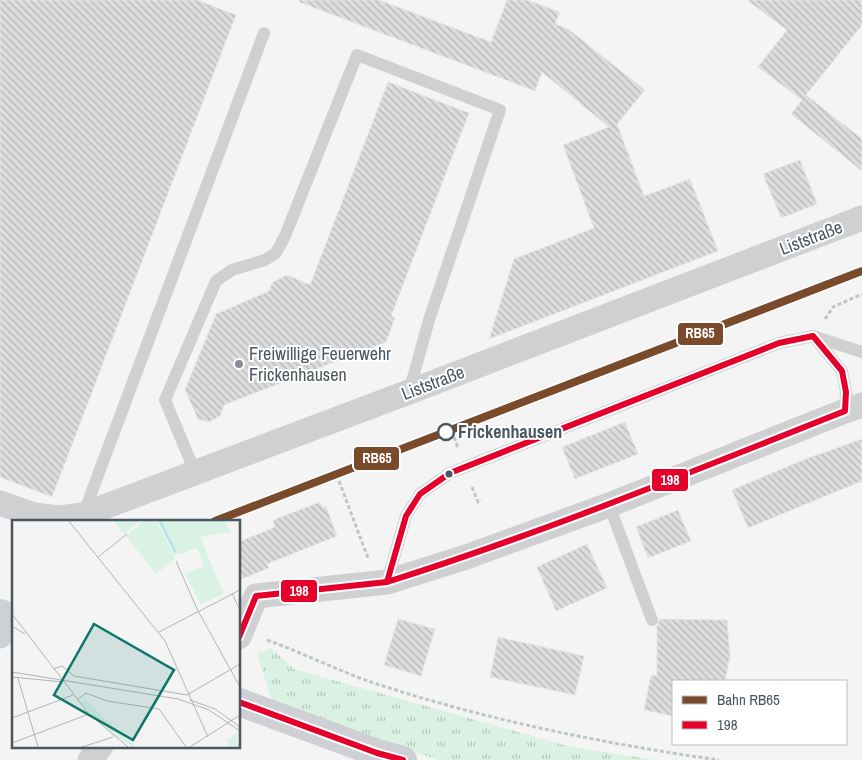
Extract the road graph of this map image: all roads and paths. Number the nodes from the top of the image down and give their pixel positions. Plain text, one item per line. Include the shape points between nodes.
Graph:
1 (264, 34) dead end
2 (862, 218) edge
3 (862, 294) edge
4 (813, 336) junction
5 (862, 352) edge
6 (409, 392) junction
7 (853, 408) edge
8 (195, 472) junction
9 (339, 481) dead end
10 (0, 503) edge
11 (609, 505) junction
12 (83, 515) junction
13 (363, 543) dead end
14 (387, 582) junction
15 (0, 613) edge
16 (12, 619) edge
17 (652, 620) dead end
18 (12, 622) edge
19 (240, 634) edge
20 (0, 636) edge
21 (240, 702) edge
22 (99, 748) edge
23 (374, 756) edge
24 (90, 760) edge
25 (403, 760) edge
26 (719, 760) edge

1 - 12 lane
2 - 6 street, Liststraße
3 - 4 path via 833,307
4 - 5 lane
4 - 7 lane via 842,370
4 - 14 lane via 779,343 450,472 420,494 406,516
6 - 8 street, Liststraße
6 - 8 lane via 428,320 500,110 357,55 276,253 265,260 232,270 216,281 165,400
7 - 11 street
8 - 12 street, Liststraße
9 - 13 path
10 - 12 street, Liststraße via 34,515 59,518
11 - 14 street
11 - 17 lane
14 - 19 street via 256,596
15 - 16 main road
18 - 20 street
19 - 26 path via 281,645 382,686 496,718 656,751
21 - 23 main road
22 - 24 street
23 - 25 main road

